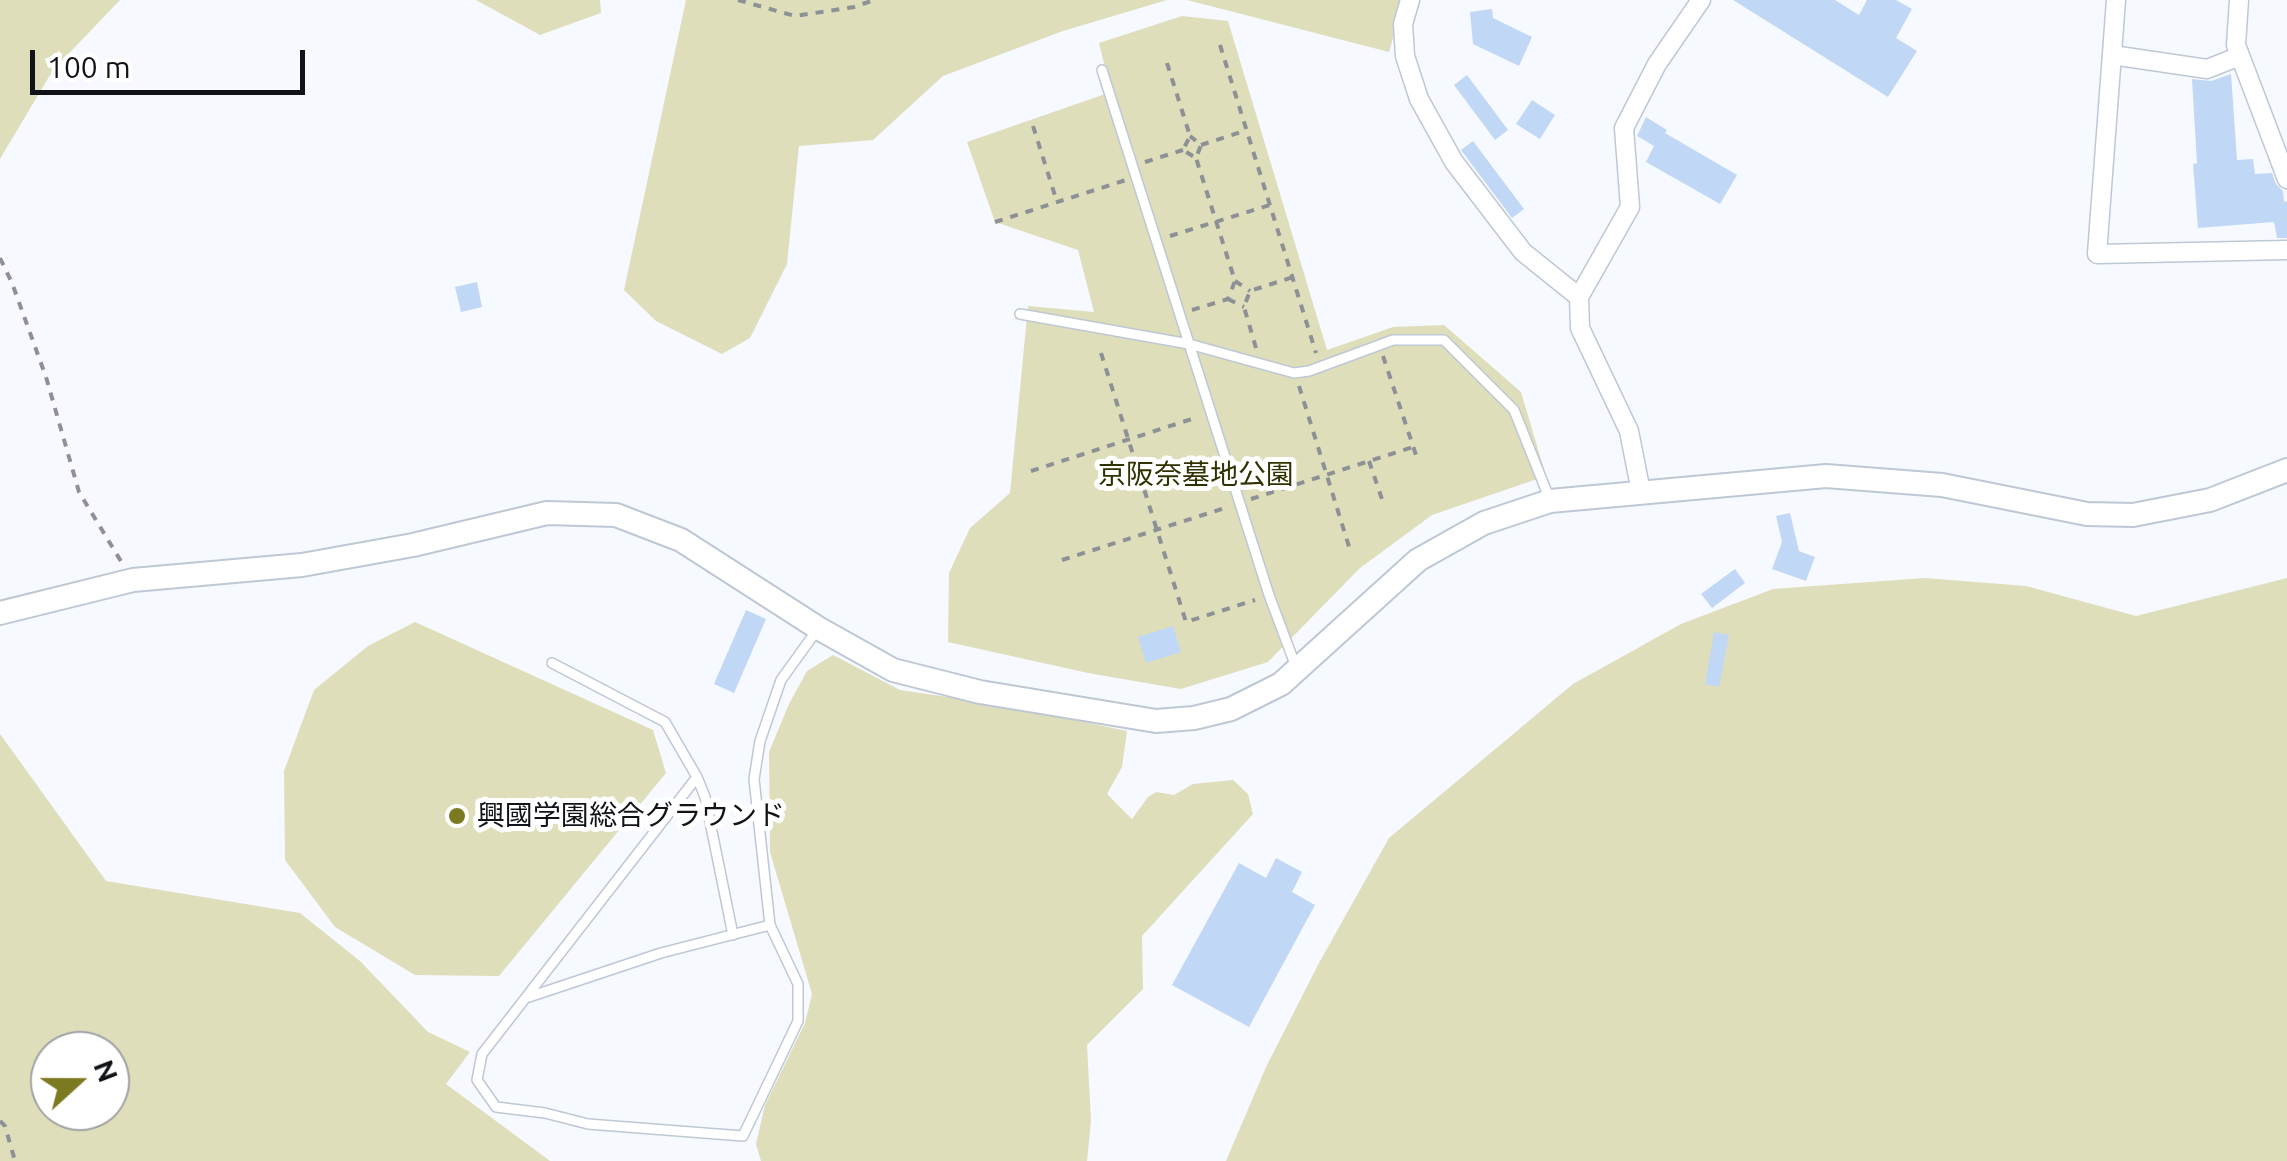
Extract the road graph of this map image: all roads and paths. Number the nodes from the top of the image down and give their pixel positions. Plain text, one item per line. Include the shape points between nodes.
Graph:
1 (738, 0) edge
2 (874, 0) edge
3 (1410, 0) edge
4 (1701, 0) edge
5 (2116, 0) edge
6 (2239, 0) edge
7 (1220, 45) dead end
8 (2112, 55) junction
9 (2240, 56) junction
10 (1166, 63) dead end
11 (1102, 70) dead end
12 (1032, 126) dead end
13 (1246, 130) junction
14 (1190, 136) junction
15 (1201, 145) junction
16 (1183, 150) junction
17 (1196, 158) junction
18 (1134, 171) junction
19 (2287, 179) edge
20 (1058, 202) junction
21 (1270, 204) junction
22 (995, 222) dead end
23 (1216, 222) junction
24 (1156, 241) junction
25 (2287, 250) edge
26 (0, 258) edge
27 (1293, 277) junction
28 (1234, 281) junction
29 (1250, 290) junction
30 (1578, 298) junction
31 (1228, 299) junction
32 (1244, 306) junction
33 (1020, 314) dead end
34 (1179, 314) junction
35 (1189, 344) junction
36 (1380, 345) junction
37 (1101, 353) dead end
38 (1261, 364) junction
39 (1320, 367) junction
40 (1294, 373) junction
41 (1211, 413) junction
42 (1129, 440) junction
43 (1369, 461) dead end
44 (1418, 461) dead end
45 (2287, 470) edge
46 (1031, 471) dead end
47 (1642, 492) junction
48 (1550, 501) junction
49 (1384, 505) dead end
50 (1351, 554) dead end
51 (133, 580) junction
52 (1269, 595) junction
53 (0, 614) edge
54 (818, 628) junction
55 (552, 664) dead end
56 (1297, 669) junction
57 (697, 777) junction
58 (770, 925) junction
59 (733, 935) junction
60 (526, 998) junction
61 (0, 1121) edge
62 (15, 1161) edge

1 - 2 path via 795,16
3 - 30 street via 1405,56 1419,99 1454,162 1523,252
4 - 30 street via 1624,128 1630,207
5 - 8 street
6 - 9 street
7 - 13 path
8 - 9 street via 2207,68
8 - 25 street via 2098,254
9 - 19 street
10 - 14 path
11 - 18 lane
12 - 20 path
13 - 15 path
13 - 21 path
14 - 15 path
14 - 16 path
15 - 17 path
16 - 17 path
16 - 18 path
17 - 23 path
18 - 20 path
18 - 24 lane
20 - 22 path
21 - 23 path
21 - 27 path
23 - 24 path
23 - 28 path
24 - 34 lane
26 - 51 path via 46,377 79,492
27 - 29 path
27 - 39 path
28 - 29 path
28 - 31 path
29 - 32 path
30 - 47 street via 1580,328 1629,431
31 - 32 path
31 - 34 path
32 - 38 path
33 - 35 lane
34 - 35 lane
35 - 38 lane
35 - 41 lane
36 - 39 lane
36 - 44 path
36 - 48 lane via 1444,340 1514,410
37 - 42 path
38 - 40 lane
39 - 40 lane
40 - 50 path
41 - 42 path
41 - 52 lane
42 - 46 path
42 - 52 path via 1186,622
43 - 49 path
45 - 47 street via 2210,500 2132,515 1826,476
47 - 48 street
48 - 56 street via 1484,523 1418,560
51 - 53 street
51 - 54 street via 302,564 548,512 616,514 681,540
52 - 56 lane
54 - 56 street via 893,670 980,692 1156,721 1231,708
54 - 58 lane via 781,680 754,778
55 - 57 lane via 665,722
57 - 59 lane
57 - 60 lane
58 - 59 lane
58 - 60 lane via 798,984 798,1021 743,1136 588,1124 496,1107 476,1080 482,1054
59 - 60 lane
61 - 62 path

